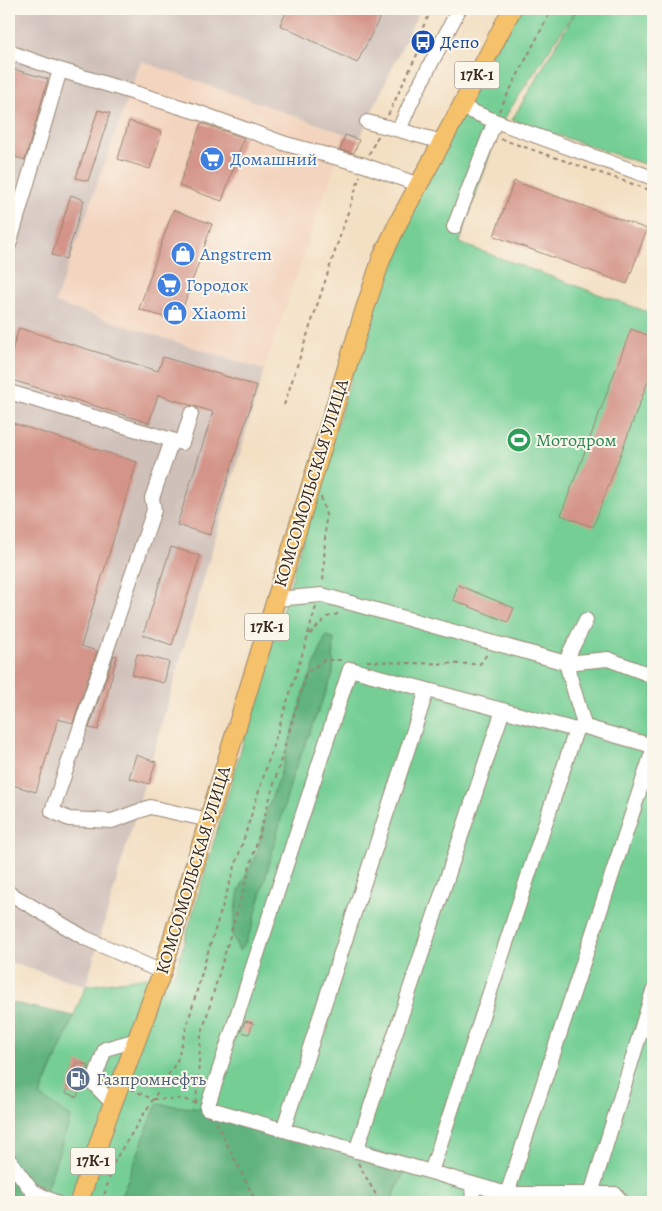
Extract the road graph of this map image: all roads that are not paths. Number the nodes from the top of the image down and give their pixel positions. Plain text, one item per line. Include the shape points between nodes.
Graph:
1 (459, 9) edge
2 (512, 9) edge
3 (9, 52) edge
4 (60, 70) junction
5 (461, 107) junction
6 (497, 117) junction
7 (367, 122) dead end
8 (399, 130) junction
9 (442, 142) junction
10 (653, 178) edge
11 (419, 185) junction
12 (454, 227) dead end
13 (9, 245) edge
14 (9, 392) edge
15 (191, 414) dead end
16 (172, 440) junction
17 (276, 599) junction
18 (586, 620) dead end
19 (608, 660) junction
20 (566, 663) junction
21 (653, 665) edge
22 (653, 676) edge
23 (427, 690) junction
24 (503, 710) junction
25 (579, 728) junction
26 (653, 746) edge
27 (653, 750) edge
28 (208, 820) junction
29 (9, 893) edge
30 (162, 972) junction
31 (653, 991) edge
32 (137, 1040) junction
33 (113, 1104) junction
34 (283, 1130) junction
35 (356, 1151) junction
36 (9, 1160) edge
37 (431, 1172) junction
38 (472, 1184) junction
39 (590, 1194) junction
40 (505, 1198) edge
41 (55, 1202) edge
42 (79, 1202) edge
43 (473, 1202) edge
44 (622, 1202) edge

1 - 8 lane
2 - 5 main road, КОМСОМОЛЬСКАЯ УЛИЦА / 17К-1
3 - 4 lane
4 - 11 lane
4 - 13 lane
5 - 6 lane
5 - 9 main road, КОМСОМОЛЬСКАЯ УЛИЦА / 17К-1
6 - 10 lane
6 - 12 lane
7 - 8 lane
8 - 9 lane
9 - 11 main road, КОМСОМОЛЬСКАЯ УЛИЦА / 17К-1
11 - 17 main road, КОМСОМОЛЬСКАЯ УЛИЦА / 17К-1 via 382,257
14 - 16 lane
15 - 16 lane via 182,443
16 - 28 lane via 152,498 154,510 52,811 69,819 112,822 150,807
17 - 20 lane via 322,595
17 - 28 main road, КОМСОМОЛЬСКАЯ УЛИЦА / 17К-1
18 - 20 lane
19 - 20 lane
19 - 21 lane
19 - 22 lane
20 - 25 lane via 583,721
23 - 24 lane
23 - 34 lane
23 - 34 lane via 350,669 207,1108
24 - 25 lane
24 - 35 lane
25 - 26 lane
25 - 37 lane
27 - 40 lane
28 - 30 main road, КОМСОМОЛЬСКАЯ УЛИЦА / 17К-1
29 - 30 lane via 85,938
30 - 32 main road, КОМСОМОЛЬСКАЯ УЛИЦА / 17К-1
31 - 39 lane
32 - 33 main road, КОМСОМОЛЬСКАЯ УЛИЦА / 17К-1
32 - 33 lane via 105,1049 93,1082
33 - 42 main road, КОМСОМОЛЬСКАЯ УЛИЦА / 17К-1
34 - 35 lane
35 - 37 lane
36 - 41 lane via 32,1191
37 - 38 lane
38 - 40 lane
38 - 43 lane
39 - 40 lane
39 - 44 lane via 616,1194

